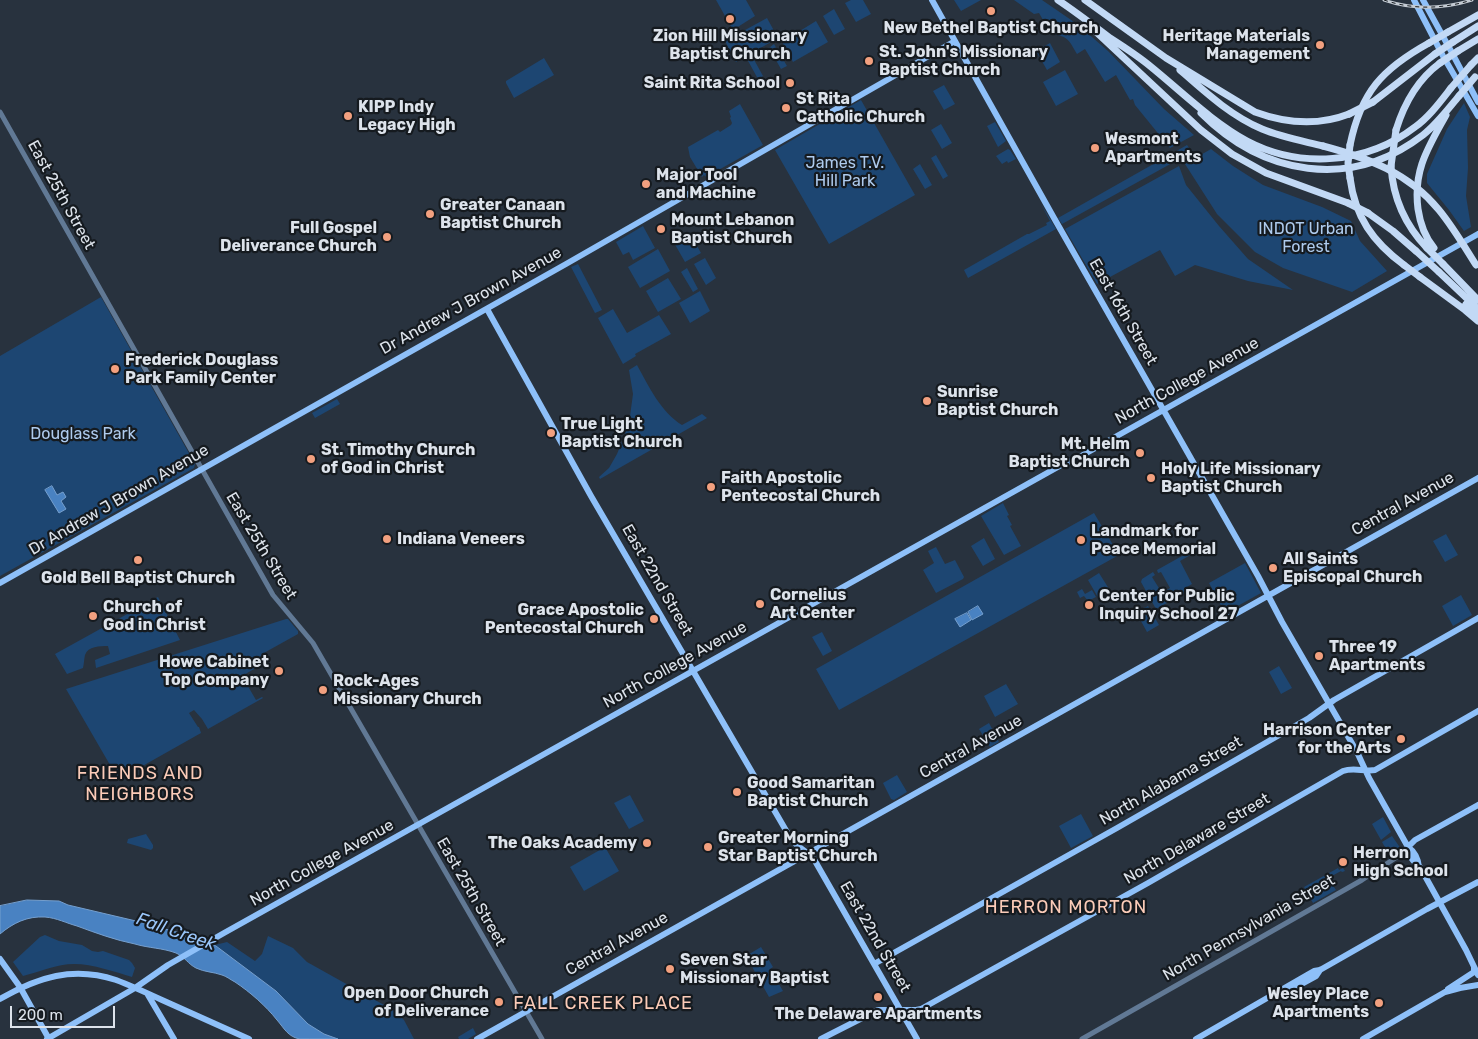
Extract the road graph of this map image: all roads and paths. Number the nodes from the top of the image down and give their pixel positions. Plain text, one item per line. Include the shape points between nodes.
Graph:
1 (932, 0) edge
2 (1085, 0) edge
3 (1414, 0) edge
4 (1423, 0) edge
5 (1060, 1) edge
6 (1478, 15) edge
7 (1478, 26) edge
8 (1478, 39) edge
9 (955, 41) junction
10 (1160, 54) junction
11 (1478, 58) edge
12 (1476, 75) edge
13 (1475, 94) edge
14 (1459, 96) junction
15 (1478, 102) edge
16 (1476, 108) edge
17 (0, 112) edge
18 (1478, 116) edge
19 (1233, 136) junction
20 (1478, 234) edge
21 (1431, 248) junction
22 (1477, 264) edge
23 (1420, 277) junction
24 (1478, 300) edge
25 (487, 309) junction
26 (1478, 309) edge
27 (1478, 315) edge
28 (1478, 321) edge
29 (1164, 410) junction
30 (201, 469) junction
31 (1478, 478) edge
32 (0, 583) edge
33 (1269, 595) junction
34 (1478, 618) edge
35 (694, 671) junction
36 (1328, 703) junction
37 (1478, 711) edge
38 (1365, 770) junction
39 (1478, 805) edge
40 (418, 825) junction
41 (1408, 847) junction
42 (807, 854) junction
43 (1478, 882) edge
44 (1440, 902) junction
45 (0, 959) edge
46 (874, 964) junction
47 (1476, 966) edge
48 (1320, 970) junction
49 (1478, 975) edge
50 (1478, 985) edge
51 (20, 987) junction
52 (135, 988) junction
53 (1445, 992) junction
54 (147, 994) junction
55 (0, 998) edge
56 (922, 1009) junction
57 (901, 1010) junction
58 (526, 1012) junction
59 (907, 1021) junction
60 (48, 1039) edge
61 (174, 1039) edge
62 (249, 1039) edge
63 (477, 1039) edge
64 (542, 1039) edge
65 (820, 1039) edge
66 (917, 1039) edge
67 (1082, 1039) edge
68 (1196, 1039) edge
69 (1204, 1039) edge
70 (1363, 1039) edge

1 - 9 main road, East 16th Street
2 - 10 highway
3 - 16 main road
4 - 13 main road
5 - 19 highway via 1150,66
5 - 26 highway, bridge via 1218,144 1266,173 1368,213 1416,251
6 - 23 highway, bridge via 1400,60 1377,82 1362,105 1350,145 1348,163 1355,205 1365,224 1383,248
7 - 10 highway, bridge via 1435,54 1373,102 1349,114 1314,122 1285,120 1255,112
8 - 21 highway, bridge via 1440,63 1422,79 1404,108 1396,130 1391,166 1401,212 1410,227
9 - 25 main road, Dr Andrew J Brown Avenue
9 - 29 main road, East 16th Street
10 - 22 highway, bridge via 1253,125 1352,154 1385,167 1411,183 1440,210
11 - 19 highway, bridge via 1415,128 1387,144 1359,154 1325,159 1298,157
12 - 14 highway, bridge
13 - 15 main road
14 - 19 highway via 1414,142 1353,168 1325,170 1284,164 1255,153
14 - 21 highway via 1427,152 1417,180 1420,220
16 - 18 main road
17 - 30 street, East 25th Street
20 - 29 main road, North College Avenue
21 - 24 highway, bridge
23 - 27 highway via 1453,295
23 - 28 highway
25 - 30 main road, Dr Andrew J Brown Avenue
25 - 35 main road, East 22nd Street
29 - 33 main road, East 16th Street
29 - 35 main road, North College Avenue
30 - 32 main road, Dr Andrew J Brown Avenue
30 - 40 street, East 25th Street via 273,595 314,645
31 - 33 main road, Central Avenue
33 - 36 main road, East 16th Street
33 - 42 main road, Central Avenue
34 - 36 main road, North Alabama Street
35 - 40 main road, North College Avenue
35 - 42 main road, East 22nd Street via 791,838
36 - 38 main road, East 16th Street
36 - 46 main road, North Alabama Street via 1309,718
37 - 38 main road, North Delaware Street via 1378,768
38 - 41 main road, East 16th Street
38 - 56 main road, North Delaware Street via 1344,771
39 - 41 main road, North Pennsylvania Street
40 - 52 main road, North College Avenue via 177,960
40 - 58 street, East 25th Street
41 - 44 main road, East 16th Street via 1414,863
41 - 67 street, North Pennsylvania Street via 1362,880
42 - 46 main road, East 22nd Street via 815,861
42 - 58 main road, Central Avenue
43 - 44 main road
44 - 47 main road, East 16th Street
44 - 48 main road
45 - 51 main road
46 - 57 main road, East 22nd Street
47 - 49 main road, East 16th Street
47 - 53 main road via 1474,972
48 - 68 main road
48 - 69 main road via 1316,976
50 - 53 main road
51 - 52 main road via 50,977 80,974 111,979
51 - 55 main road
51 - 60 main road
52 - 54 main road
52 - 60 main road, North College Avenue
53 - 70 main road
54 - 61 main road
54 - 62 main road
56 - 57 main road, North Delaware Street
56 - 59 main road
57 - 59 main road, East 22nd Street
57 - 65 main road, North Delaware Street via 875,1011
58 - 63 main road, Central Avenue
58 - 64 street, East 25th Street
59 - 66 main road, East 22nd Street

